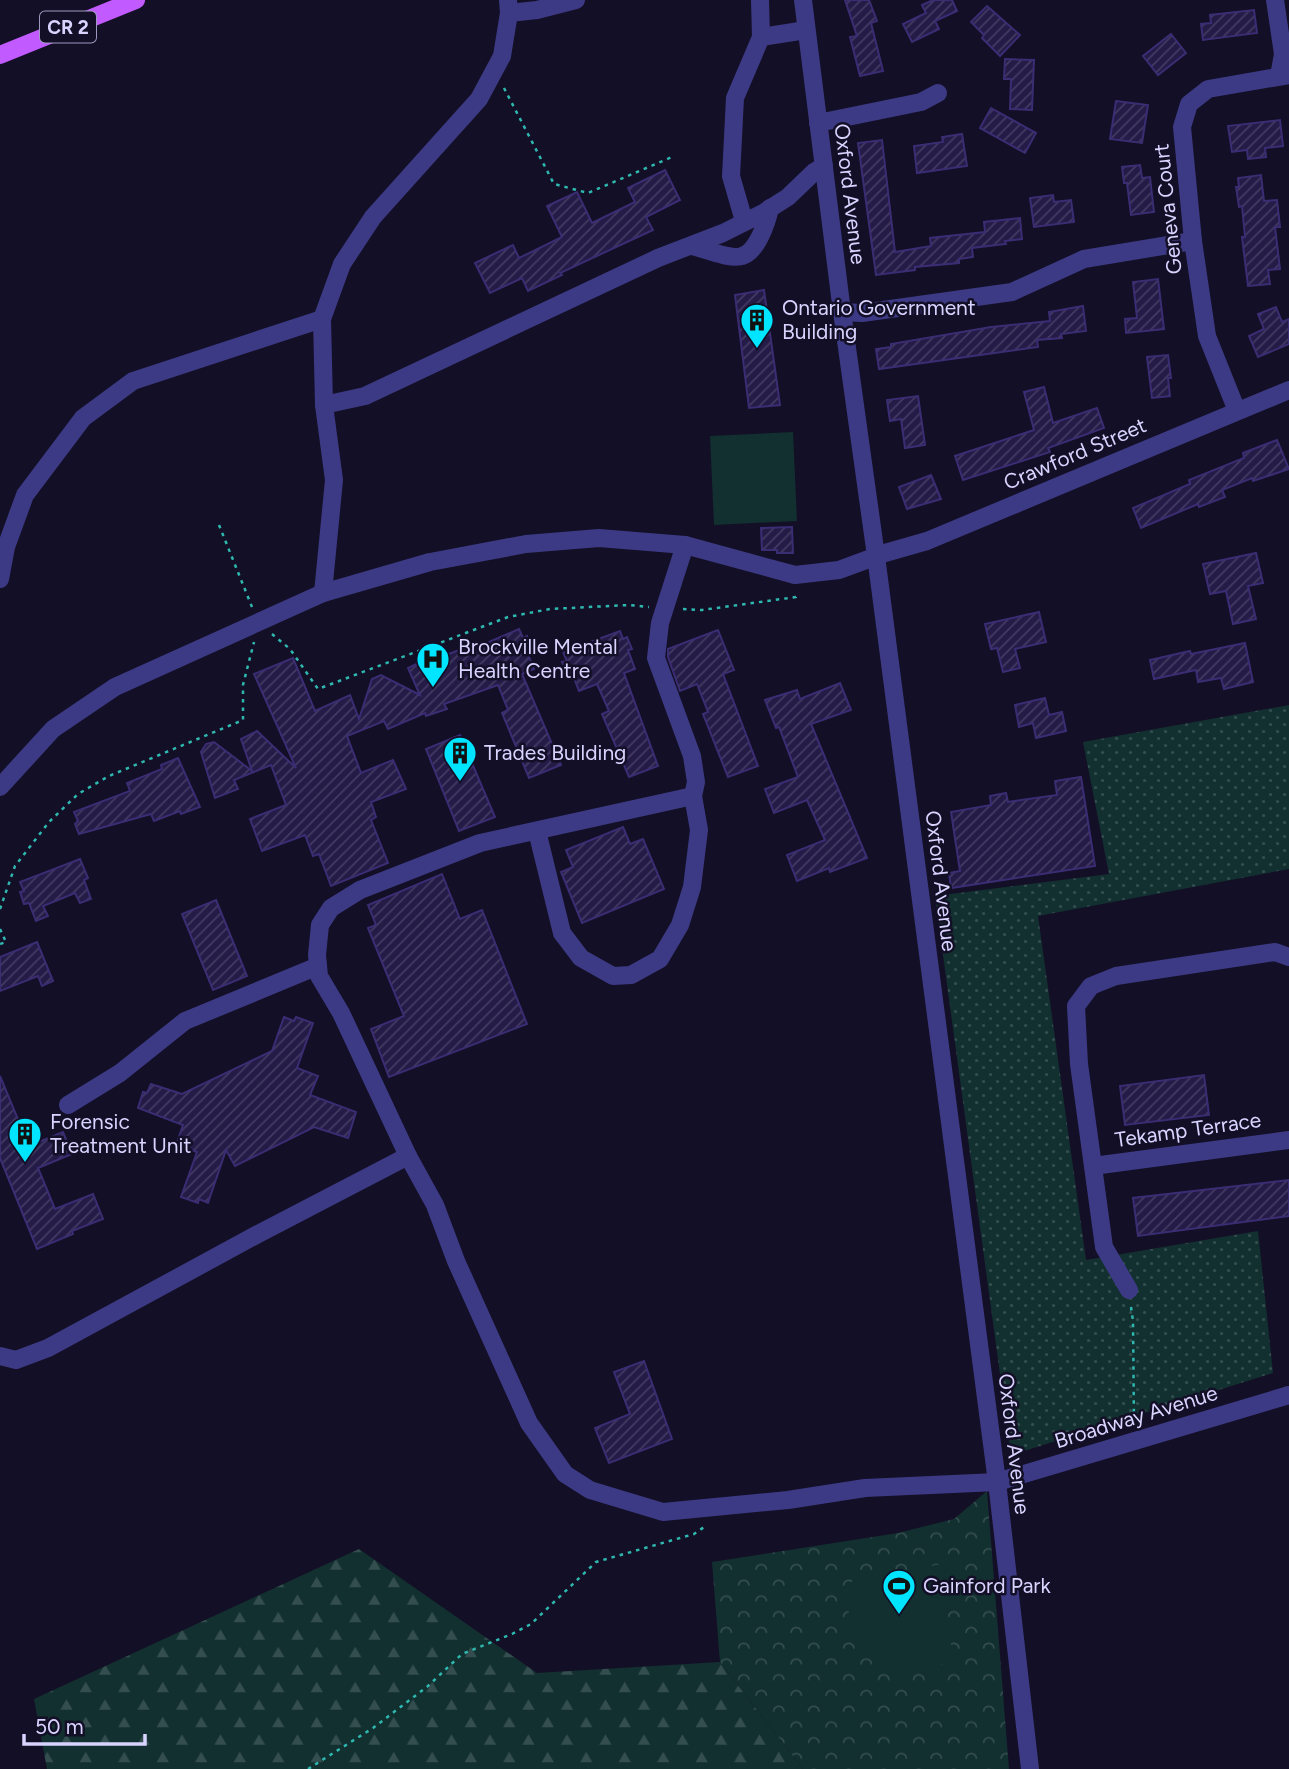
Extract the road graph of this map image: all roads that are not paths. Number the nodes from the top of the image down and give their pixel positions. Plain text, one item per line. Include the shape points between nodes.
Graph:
1 (136, 0) edge
2 (576, 0) edge
3 (760, 0) edge
4 (803, 0) edge
5 (1275, 0) edge
6 (509, 6) edge
7 (806, 30) junction
8 (761, 37) junction
9 (0, 55) edge
10 (1284, 76) edge
11 (938, 93) dead end
12 (818, 123) junction
13 (824, 166) junction
14 (770, 208) junction
15 (744, 221) junction
16 (1193, 241) junction
17 (692, 246) junction
18 (842, 312) junction
19 (323, 319) junction
20 (1289, 390) edge
21 (324, 405) junction
22 (1237, 411) junction
23 (685, 545) junction
24 (876, 556) junction
25 (0, 579) edge
26 (323, 593) junction
27 (0, 785) edge
28 (693, 796) junction
29 (537, 831) junction
30 (1289, 957) edge
31 (318, 965) junction
32 (68, 1105) dead end
33 (1289, 1140) edge
34 (408, 1156) junction
35 (1093, 1166) junction
36 (1129, 1290) road end
37 (0, 1356) edge
38 (1289, 1395) edge
39 (997, 1482) junction
40 (1030, 1769) edge

1 - 9 main road, CR 2
2 - 6 street via 549,7
3 - 8 street
4 - 7 street, Oxford Avenue
5 - 10 street
6 - 19 street via 502,56 479,99 373,217 342,264
7 - 8 street
7 - 12 street, Oxford Avenue
8 - 15 street via 735,98 731,176
10 - 16 street, Geneva Court via 1208,89 1189,104 1182,127
11 - 12 street via 921,103
12 - 13 street, Oxford Avenue
13 - 14 street
13 - 18 street, Oxford Avenue
14 - 15 street
14 - 17 street via 759,239 742,257
15 - 17 street
16 - 18 street via 1084,259 1012,292
16 - 22 street, Geneva Court via 1207,336
17 - 21 street via 365,396
18 - 24 street, Oxford Avenue
19 - 21 street
19 - 25 street via 132,381 83,418 25,495
20 - 22 street, Crawford Street
21 - 26 street via 334,480
22 - 24 street, Crawford Street via 927,541
23 - 24 street, Crawford Street via 796,575 839,569
23 - 26 street via 600,538 526,544 430,562
23 - 28 street via 660,623 656,658 692,756
24 - 39 street, Oxford Avenue
26 - 27 street via 115,687 53,729
28 - 29 street
28 - 29 street via 699,830 692,887 680,925 660,959 631,975 612,976 581,958 562,933
29 - 31 street via 480,843 360,890 331,908 320,925
30 - 35 street via 1275,953 1116,976 1091,986 1076,1006
31 - 32 street via 185,1021 120,1073
31 - 34 street, Broadway Avenue via 319,976
33 - 35 street, Tekamp Terrace
34 - 37 street via 48,1348 16,1360
34 - 39 street, Broadway Avenue via 435,1205 528,1423 565,1474 590,1490 663,1511 865,1488
35 - 36 street via 1104,1247
38 - 39 street, Broadway Avenue
39 - 40 street, Oxford Avenue

